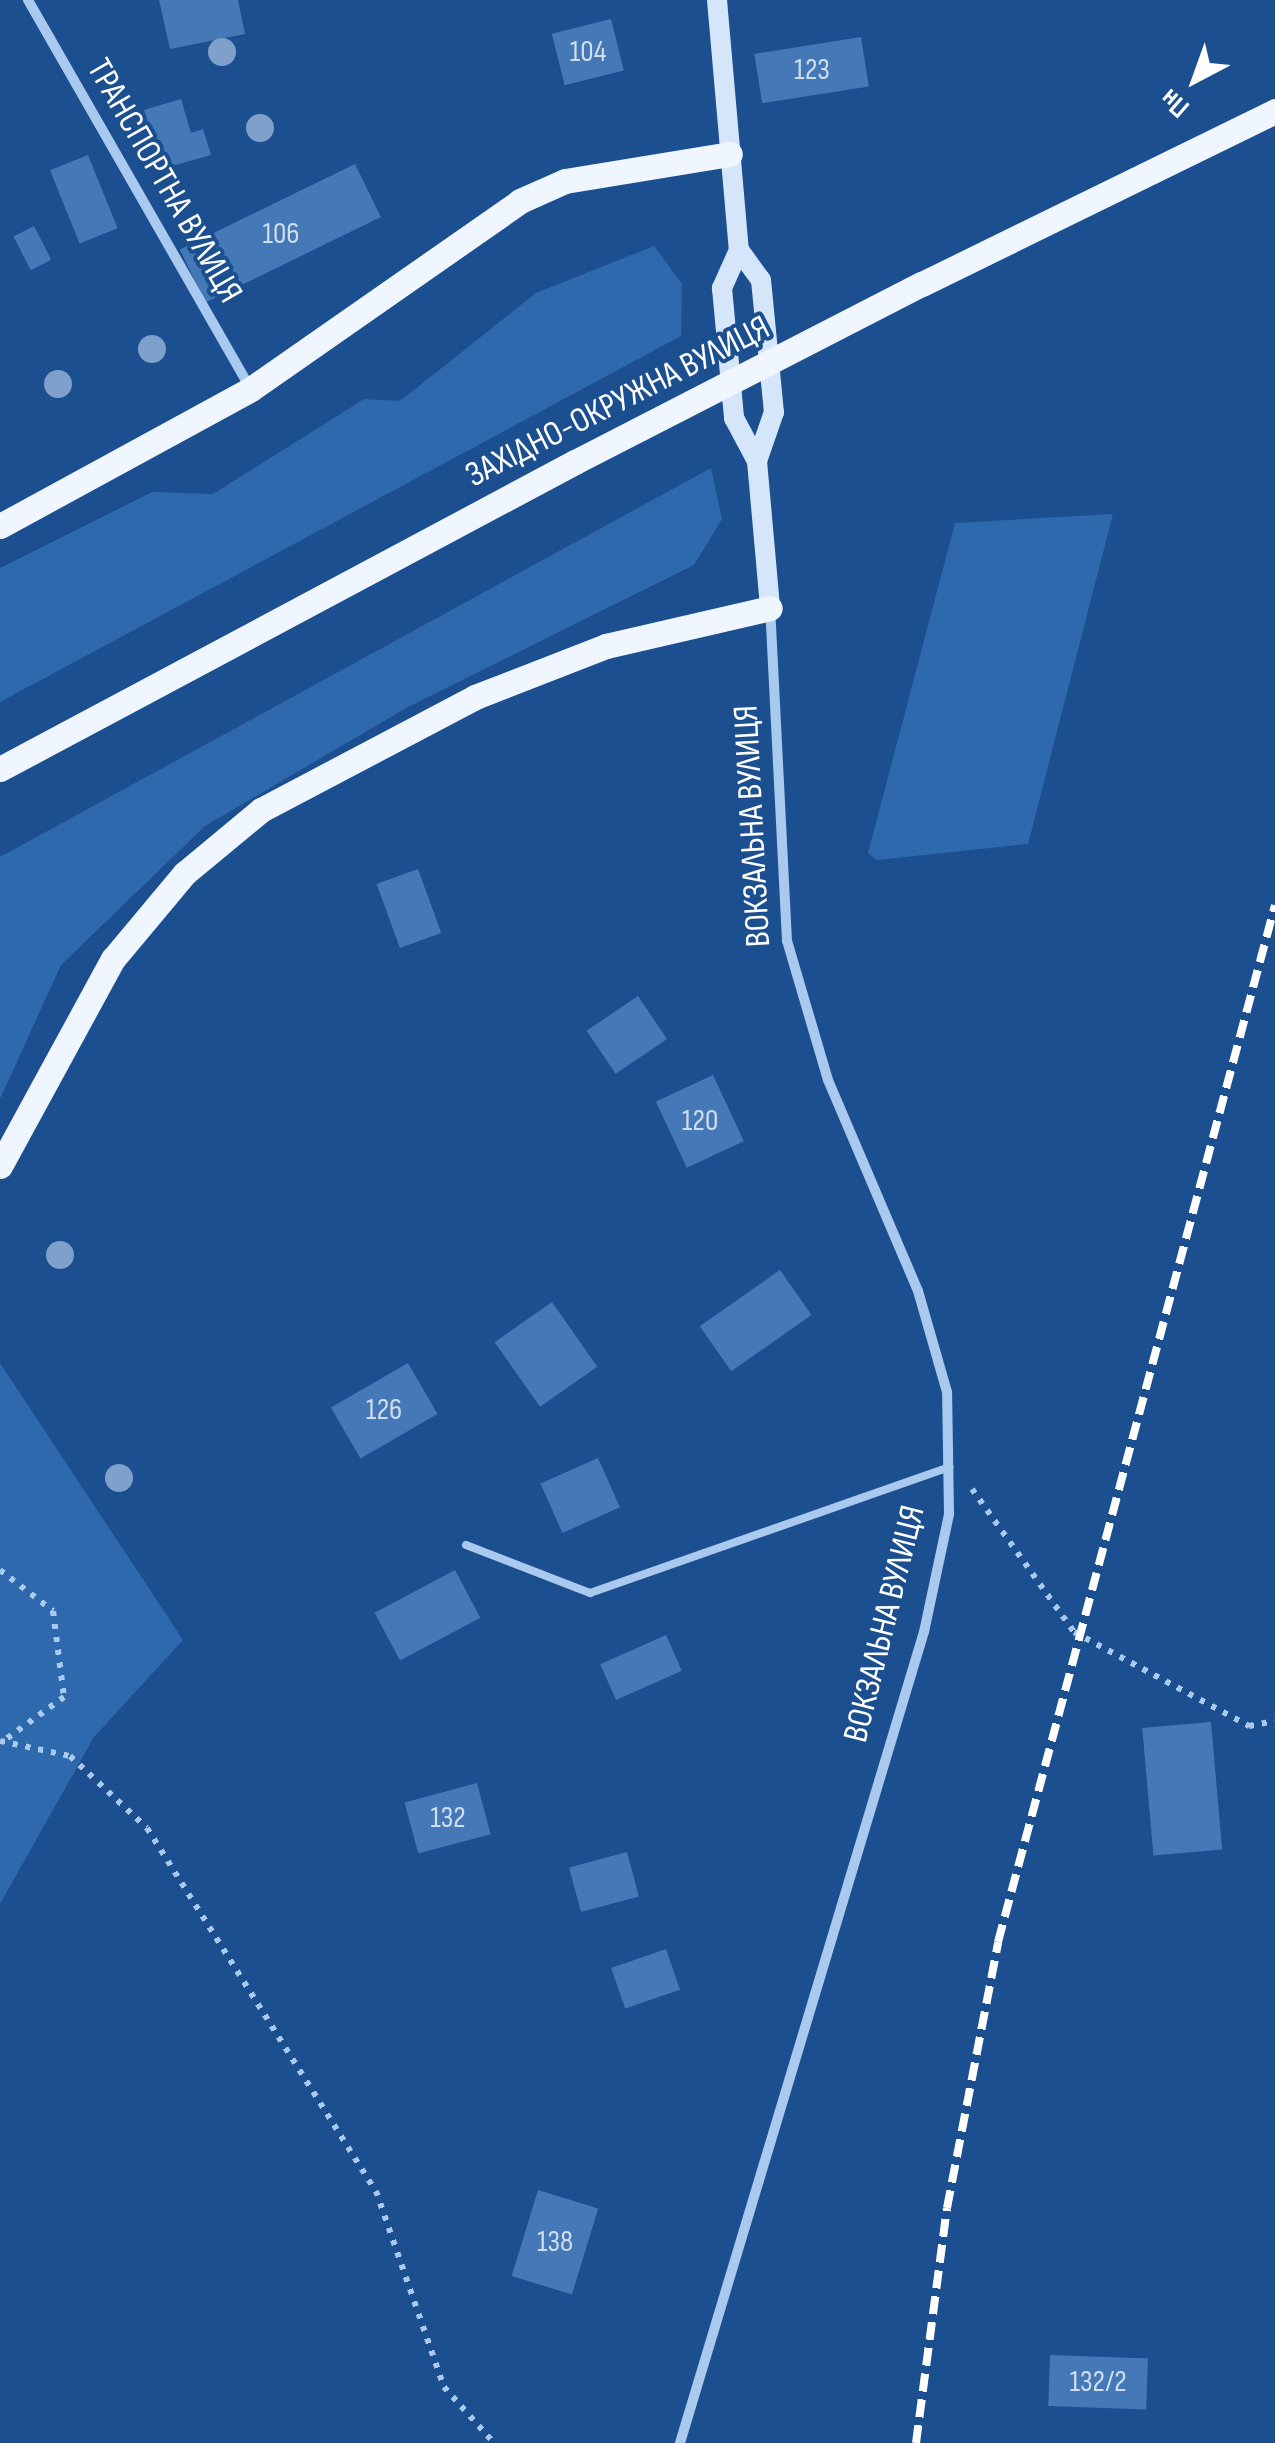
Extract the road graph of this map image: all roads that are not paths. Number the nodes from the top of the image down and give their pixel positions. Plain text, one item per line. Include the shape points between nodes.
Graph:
1 (28, 0) edge
2 (717, 0) edge
3 (1275, 111) edge
4 (730, 154) junction
5 (738, 250) junction
6 (251, 389) junction
7 (757, 461) junction
8 (0, 526) edge
9 (770, 608) junction
10 (0, 770) edge
11 (0, 1166) edge
12 (950, 1467) junction
13 (466, 1545) dead end
14 (680, 2443) edge

1 - 6 street, ТРАНСПОРТНА ВУЛИЦЯ
2 - 4 street, ВОКЗАЛЬНА ВУЛИЦЯ
3 - 10 main road, ЗАХІДНО-ОКРУЖНА ВУЛИЦЯ, bridge via 575,462
4 - 5 street, ВОКЗАЛЬНА ВУЛИЦЯ
4 - 6 main road via 565,181 520,200
5 - 7 street, ВОКЗАЛЬНА ВУЛИЦЯ via 722,288 727,344 734,418
5 - 7 street, ВОКЗАЛЬНА ВУЛИЦЯ via 761,280 774,412
6 - 8 main road
7 - 9 street, ВОКЗАЛЬНА ВУЛИЦЯ
9 - 11 main road via 606,646 475,697 262,810 185,873 113,959
9 - 12 street, ВОКЗАЛЬНА ВУЛИЦЯ via 787,941 828,1080 918,1291 947,1392
12 - 13 lane via 590,1593
12 - 14 street, ВОКЗАЛЬНА ВУЛИЦЯ via 924,1632

